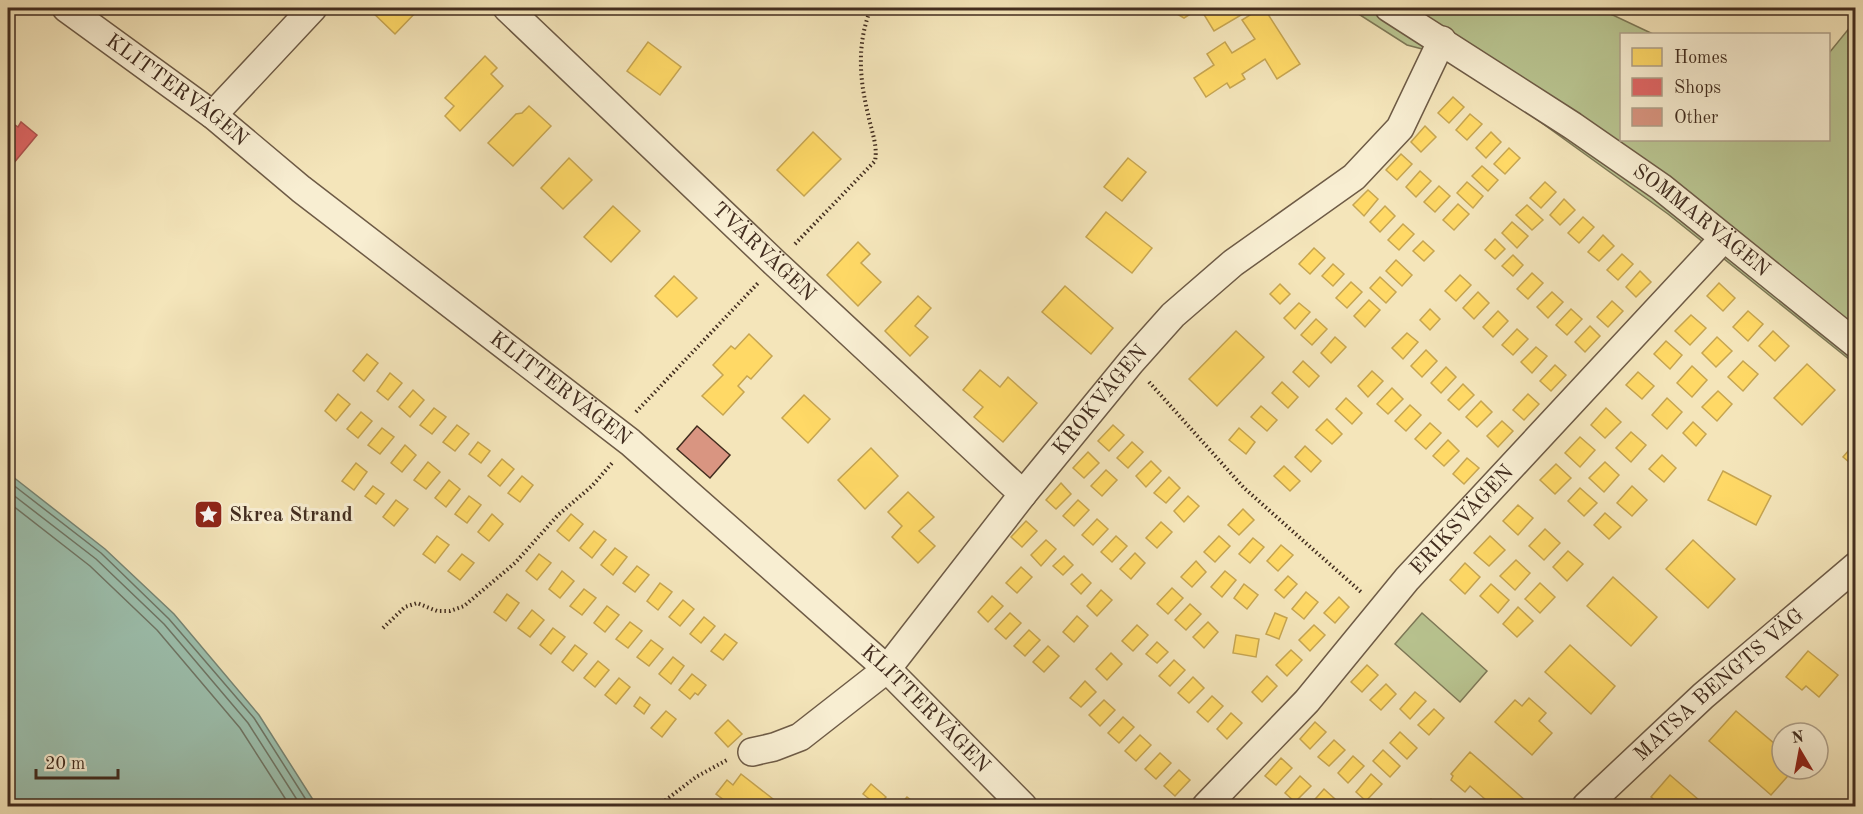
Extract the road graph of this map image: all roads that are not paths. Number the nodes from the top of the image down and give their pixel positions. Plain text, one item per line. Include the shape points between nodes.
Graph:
1 (66, 8) edge
2 (313, 8) edge
3 (507, 8) edge
4 (1389, 8) edge
5 (1442, 40) junction
6 (213, 115) junction
7 (1724, 238) junction
8 (1856, 344) edge
9 (1023, 494) junction
10 (1856, 566) edge
11 (887, 669) junction
12 (752, 752) road end
13 (1023, 807) edge
14 (1206, 807) edge
15 (1586, 807) edge

1 - 6 street, KLITTERVÄGEN
2 - 6 street
3 - 9 street, TVÄRVÄGEN
4 - 5 street, SOMMARVÄGEN
5 - 7 street, SOMMARVÄGEN via 1632,166
5 - 9 street, KROKVÄGEN via 1400,128 1354,177 1233,263 1173,315
6 - 11 street, KLITTERVÄGEN via 301,189 630,442
7 - 8 street, SOMMARVÄGEN
7 - 14 street, ERIKSVÄGEN via 1416,570 1307,701
9 - 11 street, KROKVÄGEN
10 - 15 street, MATSA BENGTS VÄG via 1703,696
11 - 12 street, KROKVÄGEN via 800,737
11 - 13 street, KLITTERVÄGEN

